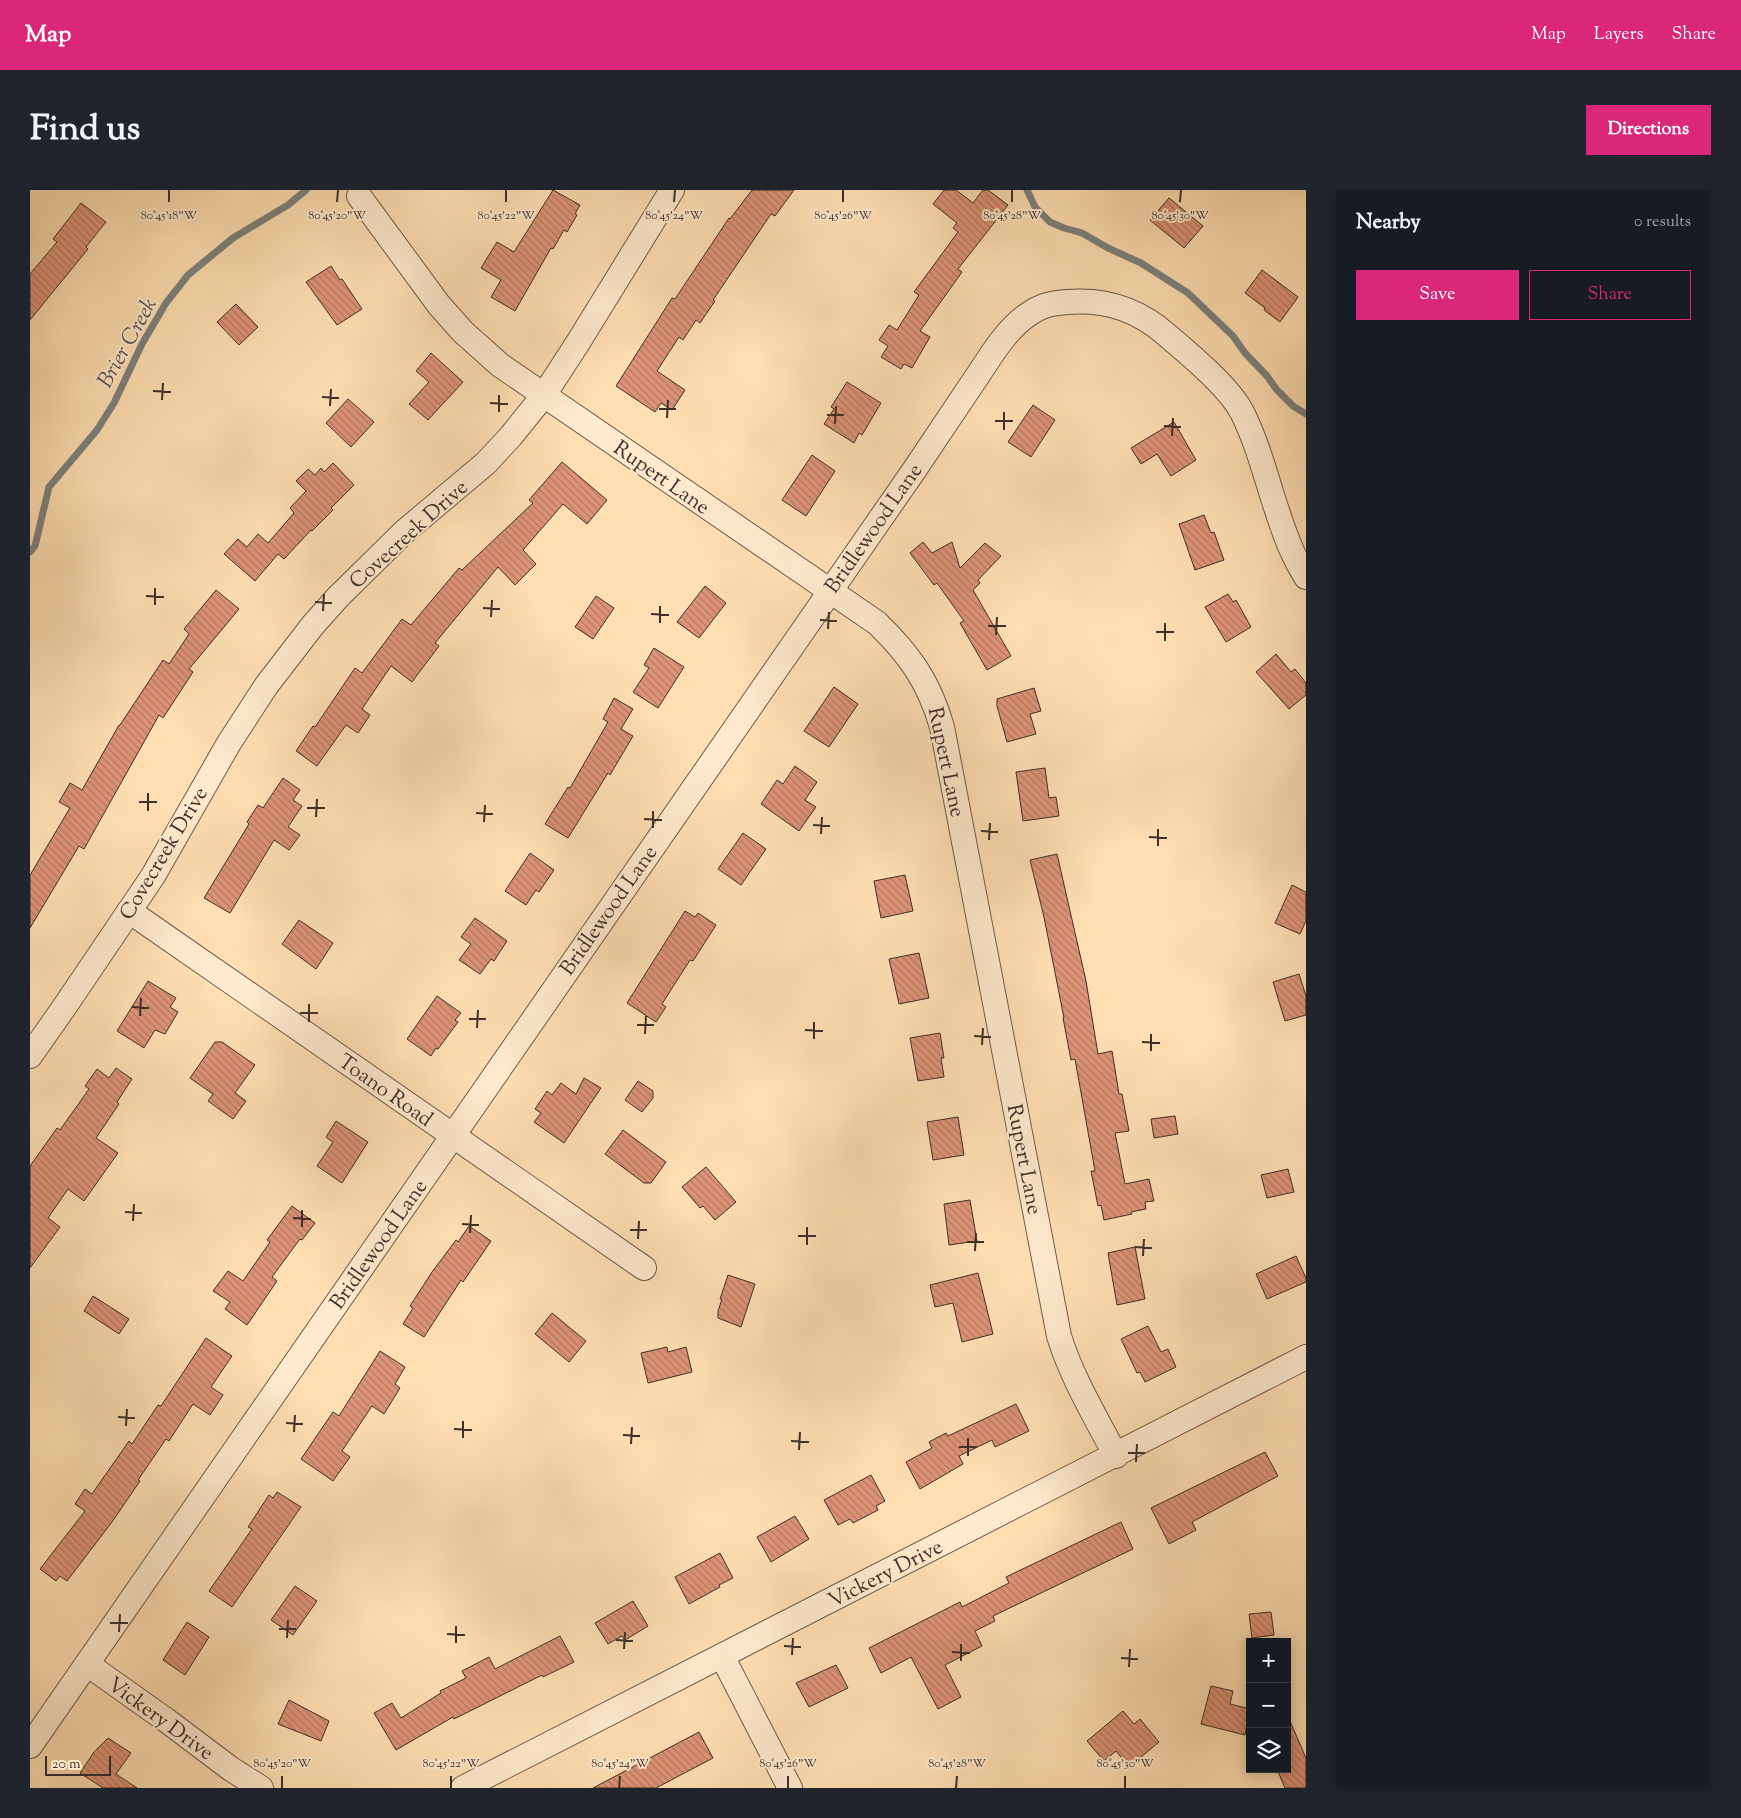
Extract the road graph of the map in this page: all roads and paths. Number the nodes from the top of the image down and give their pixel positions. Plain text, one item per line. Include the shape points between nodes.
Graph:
1 (672, 190) edge
2 (359, 196) dead end
3 (544, 395) junction
4 (1306, 578) edge
5 (829, 590) junction
6 (129, 911) junction
7 (30, 1056) edge
8 (453, 1136) junction
9 (644, 1268) dead end
10 (1306, 1357) edge
11 (1116, 1456) junction
12 (722, 1656) junction
13 (87, 1664) junction
14 (30, 1746) edge
15 (261, 1788) edge
16 (463, 1788) edge
17 (790, 1788) edge

1 - 3 street, Covecreek Drive
2 - 3 street, Rupert Lane via 462,332 500,365
3 - 5 street, Rupert Lane
3 - 6 street, Covecreek Drive via 486,463 404,532 313,625 228,743 153,876
4 - 5 street, Bridlewood Lane via 1285,534 1253,437 1226,391 1186,351 1142,315 1086,300 1040,307 1017,323
5 - 8 street, Bridlewood Lane
5 - 11 street, Rupert Lane via 876,623 895,641 911,659 935,703 1059,1336 1065,1357
6 - 7 street, Covecreek Drive
6 - 8 street, Toano Road
8 - 9 street, Toano Road
8 - 13 street, Bridlewood Lane
10 - 11 street, Vickery Drive
11 - 12 street, Vickery Drive
12 - 16 street, Vickery Drive
12 - 17 street
13 - 14 street, Bridlewood Lane
13 - 15 street, Vickery Drive

